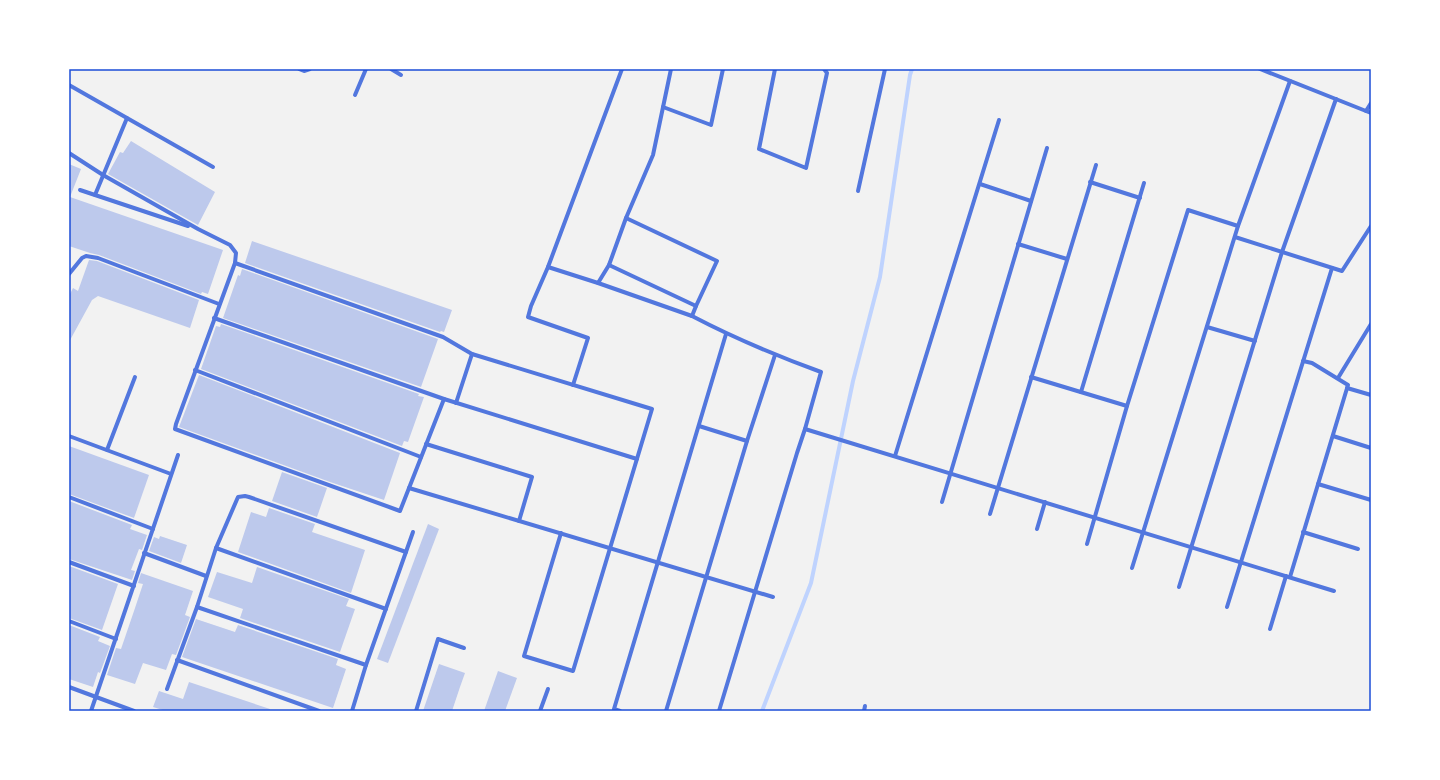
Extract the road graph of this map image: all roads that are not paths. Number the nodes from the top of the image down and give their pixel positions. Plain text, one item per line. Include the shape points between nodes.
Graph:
1 (299, 69) edge
2 (310, 69) edge
3 (366, 69) edge
4 (391, 69) edge
5 (622, 69) edge
6 (671, 69) edge
7 (723, 69) edge
8 (775, 69) edge
9 (824, 69) edge
10 (884, 69) edge
11 (1260, 69) edge
12 (401, 75) dead end
13 (1290, 81) junction
14 (69, 85) edge
15 (355, 95) dead end
16 (1336, 99) junction
17 (1371, 104) edge
18 (663, 107) junction
19 (1366, 111) junction
20 (1371, 113) edge
21 (127, 118) junction
22 (999, 120) dead end
23 (1047, 148) dead end
24 (69, 153) edge
25 (1096, 165) dead end
26 (213, 166) dead end
27 (103, 175) junction
28 (1090, 182) junction
29 (1144, 183) dead end
30 (980, 184) junction
31 (80, 190) dead end
32 (858, 191) dead end
33 (95, 195) junction
34 (1140, 198) junction
35 (1031, 201) junction
36 (626, 218) junction
37 (1238, 226) junction
38 (1371, 226) edge
39 (198, 229) junction
40 (1235, 237) junction
41 (1018, 244) junction
42 (1282, 252) junction
43 (1067, 259) junction
44 (235, 263) junction
45 (609, 265) junction
46 (548, 267) junction
47 (1332, 268) junction
48 (69, 274) edge
49 (598, 283) junction
50 (220, 304) junction
51 (696, 306) junction
52 (692, 316) junction
53 (214, 318) junction
54 (1371, 324) edge
55 (1207, 327) junction
56 (726, 334) junction
57 (1255, 341) junction
58 (472, 354) junction
59 (775, 355) junction
60 (1304, 361) junction
61 (195, 370) junction
62 (135, 377) dead end
63 (1032, 377) junction
64 (1338, 378) junction
65 (573, 385) junction
66 (1347, 388) junction
67 (1081, 392) junction
68 (1371, 395) edge
69 (444, 399) junction
70 (456, 403) junction
71 (1127, 406) junction
72 (699, 426) junction
73 (805, 429) junction
74 (69, 436) edge
75 (1333, 436) junction
76 (747, 441) junction
77 (426, 444) junction
78 (1371, 448) edge
79 (107, 450) junction
80 (178, 455) dead end
81 (895, 456) junction
82 (421, 457) junction
83 (637, 459) junction
84 (171, 474) junction
85 (950, 474) junction
86 (1318, 484) junction
87 (998, 487) junction
88 (409, 488) junction
89 (69, 496) edge
90 (1371, 500) edge
91 (942, 502) dead end
92 (1045, 502) junction
93 (990, 514) dead end
94 (1095, 518) junction
95 (519, 521) junction
96 (1037, 528) dead end
97 (152, 529) junction
98 (413, 532) dead end
99 (1143, 532) junction
100 (1303, 532) junction
101 (561, 533) junction
102 (1087, 544) dead end
103 (1192, 547) junction
104 (216, 548) junction
105 (610, 548) junction
106 (1358, 549) dead end
107 (406, 552) junction
108 (144, 554) junction
109 (69, 562) edge
110 (1241, 562) junction
111 (658, 563) junction
112 (1132, 568) dead end
113 (206, 576) junction
114 (706, 577) junction
115 (1288, 577) junction
116 (134, 586) junction
117 (1179, 587) dead end
118 (1334, 591) dead end
119 (755, 592) junction
120 (773, 597) dead end
121 (197, 607) junction
122 (1227, 607) dead end
123 (386, 610) junction
124 (69, 622) edge
125 (1270, 629) dead end
126 (116, 639) junction
127 (464, 648) dead end
128 (177, 660) junction
129 (366, 665) junction
130 (69, 687) edge
131 (548, 689) dead end
132 (167, 690) dead end
133 (96, 697) junction
134 (91, 711) edge
135 (134, 711) edge
136 (318, 711) edge
137 (352, 711) edge
138 (416, 711) edge
139 (540, 711) edge
140 (620, 711) edge
141 (666, 711) edge
142 (719, 711) edge

1 - 2 street
3 - 15 street
4 - 12 street
5 - 46 street
6 - 18 street
7 - 18 street via 711,125
8 - 9 street via 759,149 806,168 827,72
10 - 32 street
11 - 13 street
13 - 16 street
13 - 37 street
14 - 21 street
16 - 19 street
16 - 42 street
17 - 19 street
18 - 36 street via 653,155
19 - 20 street
21 - 26 street
21 - 27 street
22 - 30 street
23 - 35 street
24 - 27 street
25 - 28 street
27 - 33 street
27 - 39 street
28 - 34 street
28 - 43 street
29 - 34 street
30 - 35 street
30 - 81 street
31 - 33 street
33 - 39 street
34 - 67 street
35 - 41 street
36 - 45 street
36 - 51 street via 717,261
37 - 40 street
37 - 71 street via 1188,210
38 - 47 street via 1342,271
39 - 44 street via 232,247 236,253
40 - 42 street
40 - 55 street
41 - 43 street
41 - 85 street
42 - 47 street
42 - 57 street
43 - 63 street
44 - 50 street
44 - 58 street via 443,337
45 - 49 street
45 - 51 street
46 - 49 street
46 - 65 street via 528,317 588,338
47 - 60 street
48 - 50 street via 82,258 98,258
49 - 52 street
50 - 53 street
51 - 52 street
52 - 56 street
53 - 61 street
53 - 69 street
54 - 64 street
55 - 57 street
55 - 99 street
56 - 59 street
56 - 72 street
57 - 103 street
58 - 65 street
58 - 70 street
59 - 73 street via 821,372
59 - 76 street
60 - 64 street
60 - 110 street
61 - 82 street
61 - 88 street via 175,429 400,511
62 - 79 street
63 - 67 street
63 - 87 street
64 - 66 street via 1348,385
65 - 83 street via 652,409
66 - 68 street
66 - 75 street
67 - 71 street
69 - 70 street
69 - 77 street
70 - 83 street
71 - 94 street
72 - 76 street
72 - 111 street
73 - 81 street
73 - 119 street
74 - 79 street
75 - 78 street
75 - 86 street
76 - 114 street
77 - 82 street
77 - 95 street via 532,477
79 - 84 street
80 - 84 street
81 - 85 street
82 - 88 street
83 - 105 street
84 - 97 street
85 - 87 street
85 - 91 street
86 - 90 street
86 - 100 street
87 - 92 street
87 - 93 street
88 - 95 street
89 - 97 street
92 - 94 street
92 - 96 street
94 - 99 street
94 - 102 street
95 - 101 street
97 - 108 street
98 - 107 street
99 - 103 street
99 - 112 street
100 - 106 street
100 - 115 street
101 - 105 street
101 - 105 street via 524,656 573,671
103 - 110 street
103 - 117 street
104 - 107 street via 236,500 245,496
104 - 113 street
104 - 123 street
105 - 111 street
107 - 123 street
108 - 113 street
108 - 116 street
109 - 116 street
110 - 115 street
110 - 122 street
111 - 114 street
111 - 140 street via 614,710
113 - 121 street
114 - 119 street
114 - 141 street
115 - 118 street
115 - 125 street
116 - 126 street
119 - 120 street
119 - 142 street
121 - 128 street
121 - 129 street
123 - 129 street
124 - 126 street
126 - 133 street
127 - 138 street via 438,639
128 - 132 street
128 - 136 street
129 - 137 street
130 - 133 street
131 - 139 street
133 - 134 street
133 - 135 street

